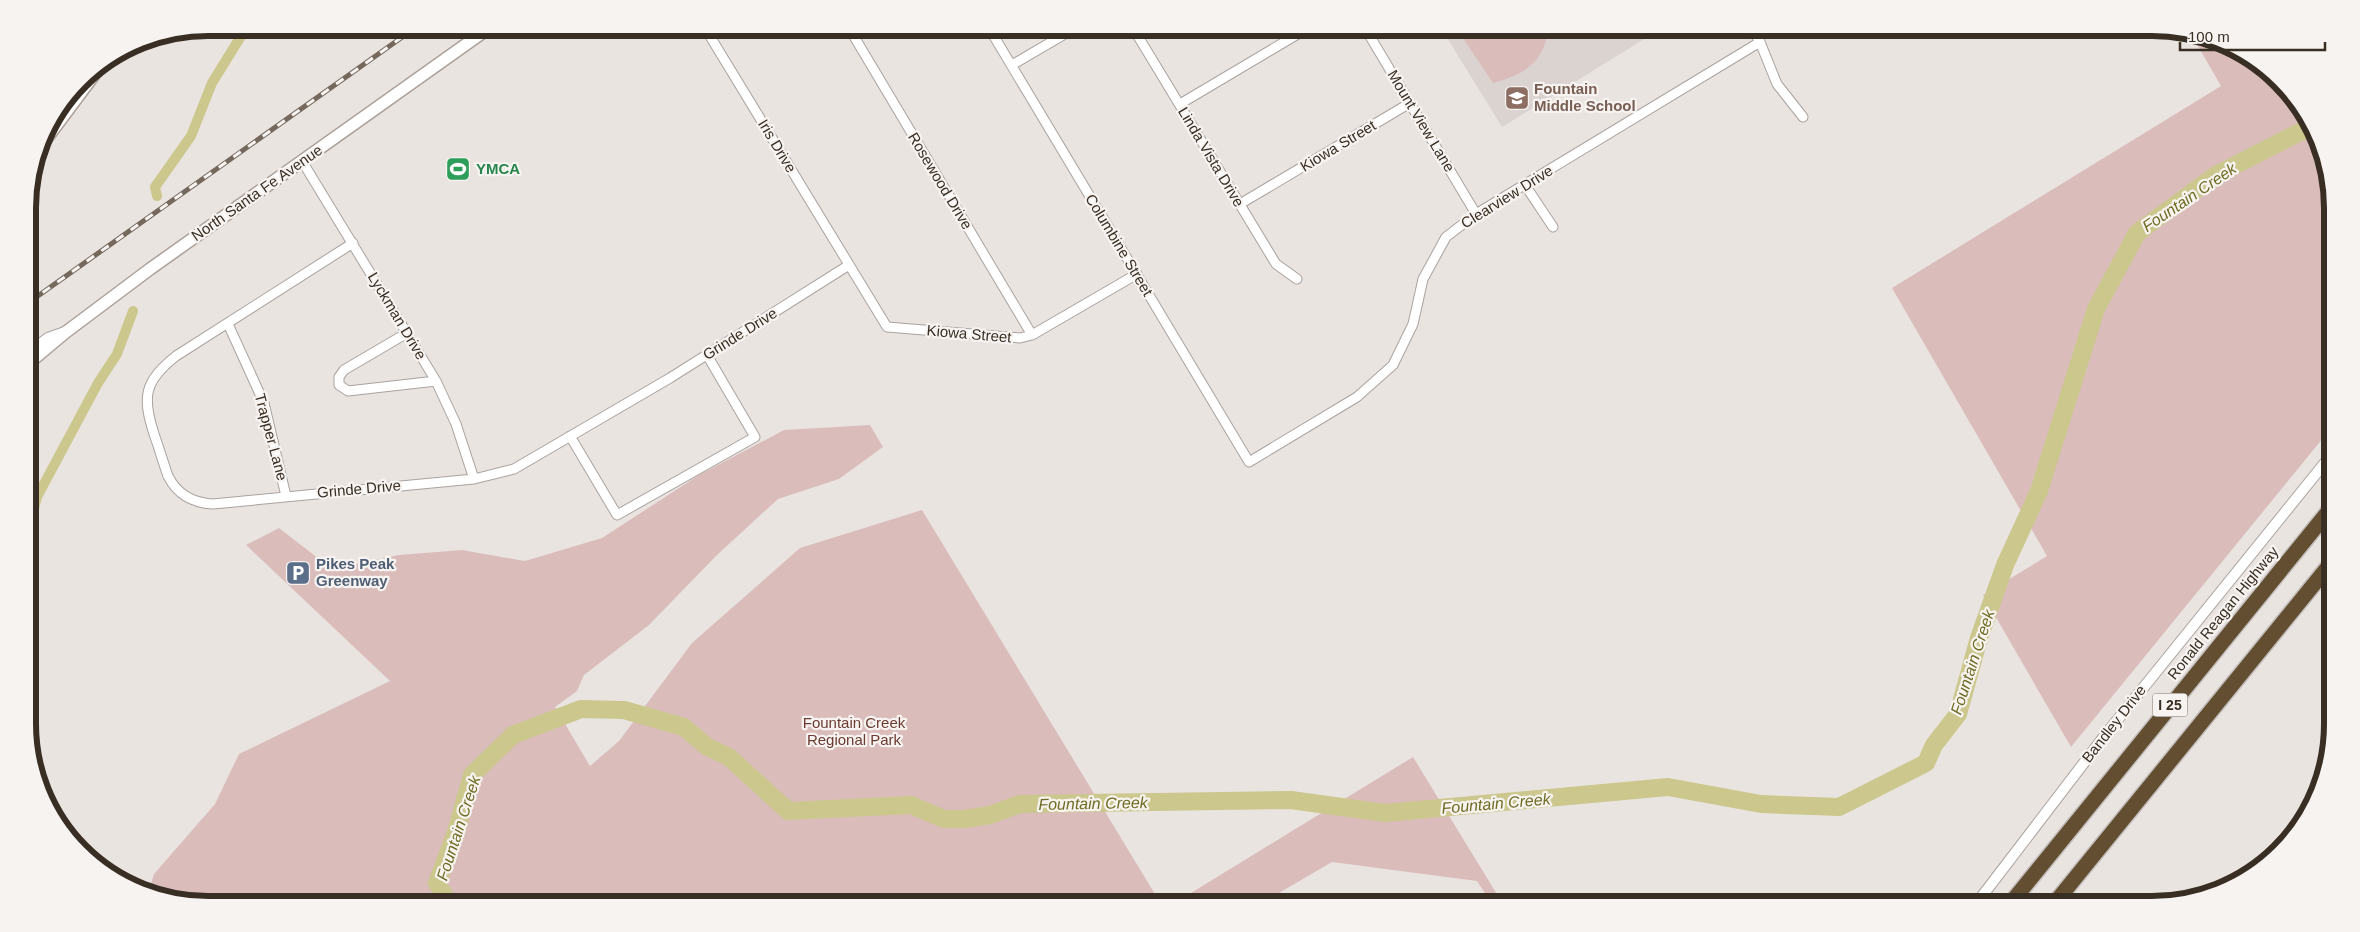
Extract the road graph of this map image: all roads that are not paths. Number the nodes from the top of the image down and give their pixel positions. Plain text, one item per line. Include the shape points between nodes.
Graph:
1 (1294, 36) edge
2 (1370, 36) edge
3 (1756, 36) edge
4 (477, 37) edge
5 (710, 37) edge
6 (854, 37) edge
7 (994, 37) edge
8 (1060, 37) edge
9 (1138, 37) edge
10 (1760, 42) junction
11 (1012, 65) junction
12 (82, 92) edge
13 (1410, 103) junction
14 (1180, 104) junction
15 (1803, 117) dead end
16 (62, 119) edge
17 (302, 161) junction
18 (1526, 185) junction
19 (1240, 204) junction
20 (1476, 214) junction
21 (1553, 227) dead end
22 (353, 243) junction
23 (849, 265) junction
24 (1137, 274) junction
25 (1297, 279) dead end
26 (228, 324) junction
27 (66, 332) junction
28 (407, 333) junction
29 (1032, 335) junction
30 (37, 347) edge
31 (707, 355) junction
32 (37, 357) edge
33 (436, 381) junction
34 (570, 436) junction
35 (1249, 462) joint
36 (2324, 464) edge
37 (474, 479) junction
38 (286, 496) junction
39 (2324, 517) edge
40 (2324, 572) edge
41 (1983, 895) edge
42 (2017, 895) edge
43 (2061, 895) edge

1 - 14 street
2 - 13 street, Mount View Lane
3 - 10 street
4 - 17 main road, North Santa Fe Avenue
5 - 23 street, Iris Drive
6 - 29 street, Rosewood Drive
7 - 11 street, Columbine Street
8 - 11 street
9 - 14 street, Linda Vista Drive
10 - 15 street via 1777,84
10 - 18 street, Clearview Drive
11 - 24 street, Columbine Street
12 - 16 main road
13 - 19 street, Kiowa Street
13 - 20 street, Mount View Lane
14 - 19 street, Linda Vista Drive
17 - 22 street, Lyckman Drive
17 - 27 main road, North Santa Fe Avenue
18 - 20 street, Clearview Drive
18 - 21 street
19 - 25 street, Linda Vista Drive via 1276,264
20 - 35 street, Clearview Drive via 1446,237 1423,279 1413,324 1393,365 1357,397
22 - 26 street, Grinde Drive
22 - 28 street, Lyckman Drive
23 - 29 street, Kiowa Street via 887,327 1020,338
23 - 31 street, Grinde Drive
24 - 29 street, Kiowa Street
24 - 35 street, Columbine Street
26 - 38 street, Trapper Lane via 264,403
26 - 38 street, Grinde Drive via 166,364 148,388 146,406 165,467 172,484 184,496 203,504
27 - 30 street via 48,338
27 - 32 main road, North Santa Fe Avenue
28 - 33 street, Lyckman Drive
28 - 33 street via 344,370 339,385 348,390
31 - 34 street, Grinde Drive
31 - 34 street via 755,436 617,516
33 - 37 street, Lyckman Drive via 456,424
34 - 37 street, Grinde Drive via 514,469
36 - 41 street, Bandley Drive via 2106,734
37 - 38 street, Grinde Drive
39 - 42 highway, Ronald Reagan Highway / I 25
40 - 43 highway, I 25

